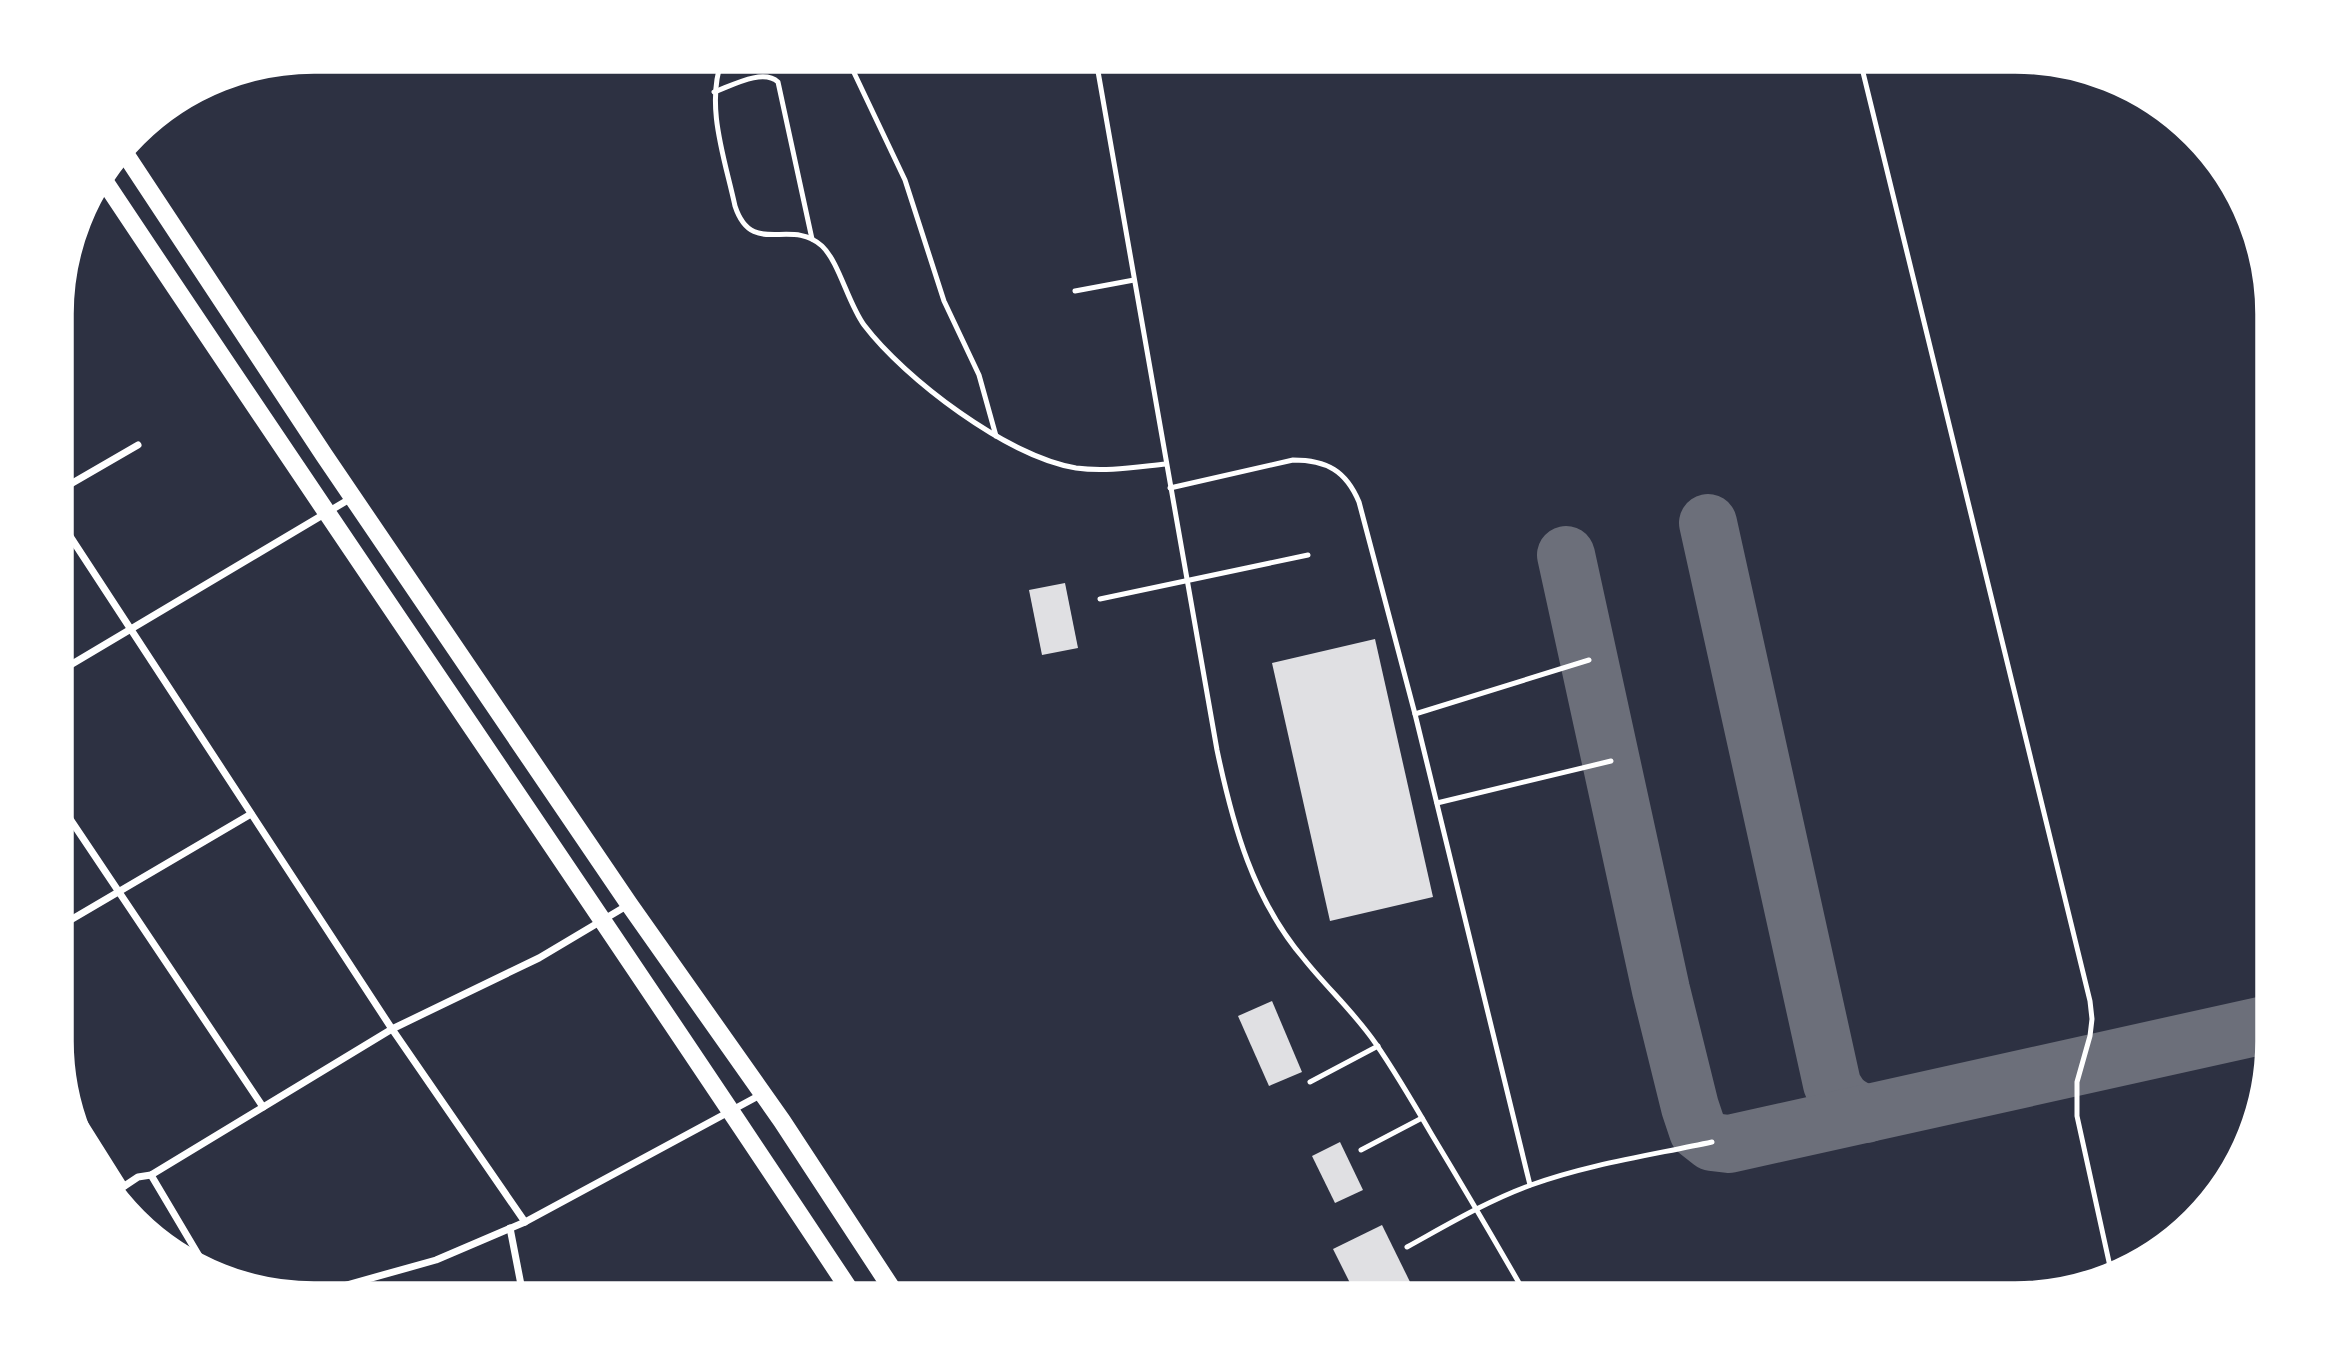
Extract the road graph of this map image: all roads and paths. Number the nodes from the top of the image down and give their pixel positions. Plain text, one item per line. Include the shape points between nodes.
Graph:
1 (717, 72) edge
2 (853, 72) edge
3 (1098, 72) edge
4 (1863, 72) edge
5 (714, 92) junction
6 (128, 159) edge
7 (108, 187) edge
8 (813, 239) junction
9 (1134, 280) junction
10 (1075, 291) dead end
11 (997, 437) junction
12 (138, 445) dead end
13 (1166, 464) junction
14 (72, 483) edge
15 (1170, 488) junction
16 (354, 496) junction
17 (326, 514) junction
18 (72, 539) edge
19 (1308, 555) dead end
20 (1186, 581) junction
21 (1100, 599) dead end
22 (131, 629) junction
23 (1589, 660) dead end
24 (72, 664) edge
25 (1415, 715) junction
26 (1611, 761) dead end
27 (1437, 803) junction
28 (251, 814) junction
29 (72, 822) edge
30 (117, 892) junction
31 (629, 904) junction
32 (72, 919) edge
33 (603, 920) junction
34 (392, 1029) junction
35 (1378, 1046) junction
36 (1310, 1082) dead end
37 (762, 1093) junction
38 (263, 1107) junction
39 (730, 1112) junction
40 (1422, 1118) junction
41 (89, 1130) edge
42 (1712, 1142) dead end
43 (1361, 1150) dead end
44 (151, 1175) junction
45 (1530, 1185) junction
46 (124, 1186) joint
47 (1477, 1209) junction
48 (525, 1222) junction
49 (510, 1228) junction
50 (1406, 1247) dead end
51 (197, 1253) edge
52 (2109, 1265) edge
53 (354, 1283) edge
54 (521, 1283) edge
55 (845, 1283) edge
56 (888, 1283) edge
57 (1519, 1283) edge

1 - 5 lane
2 - 11 lane via 905,180 944,301 979,375
3 - 9 lane
4 - 52 lane via 2090,1002 2090,1037 2077,1082 2077,1116
5 - 8 lane via 739,218 758,234 799,233
5 - 8 lane via 761,77 778,82
6 - 16 main road
7 - 17 main road
8 - 11 lane via 824,247 860,320 880,347 913,377
9 - 10 lane
9 - 13 lane
11 - 13 lane via 1045,460 1075,468
12 - 14 street
13 - 15 lane
15 - 20 lane
15 - 25 lane via 1293,460 1311,460 1342,474 1359,502
16 - 17 street
16 - 31 main road
17 - 22 street
17 - 33 main road
18 - 22 street
19 - 20 lane
20 - 21 lane
20 - 35 lane via 1225,790 1263,901 1303,959
22 - 24 street
22 - 28 street
23 - 25 lane
25 - 27 lane
26 - 27 lane
27 - 45 lane
28 - 30 street
28 - 34 street
29 - 30 street
30 - 32 street
30 - 38 street
31 - 33 street
31 - 37 main road
33 - 34 street via 539,958
33 - 39 main road
34 - 38 street
34 - 48 street
35 - 36 lane
35 - 40 lane
37 - 39 street
37 - 56 main road
38 - 44 street
39 - 48 street
39 - 55 main road
40 - 43 lane
40 - 47 lane
41 - 46 street
42 - 45 lane
44 - 46 street
44 - 51 street
45 - 47 lane
47 - 50 lane
47 - 57 lane
48 - 49 street
49 - 53 street via 436,1260
49 - 54 street

